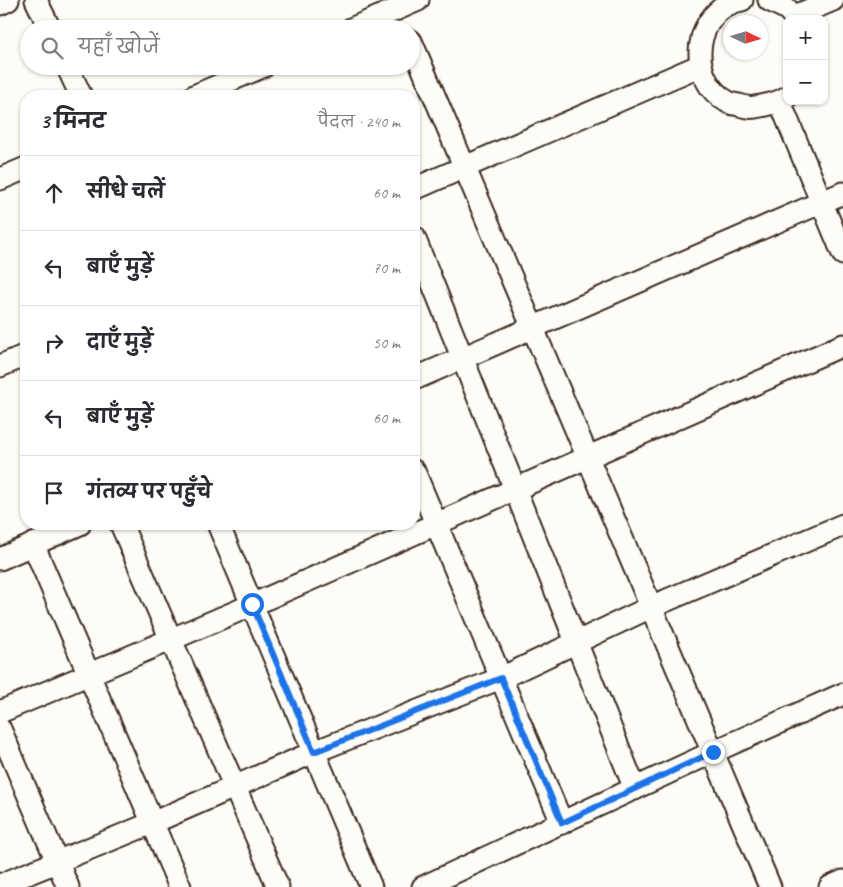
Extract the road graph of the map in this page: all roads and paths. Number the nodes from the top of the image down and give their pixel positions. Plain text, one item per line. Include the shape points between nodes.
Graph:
1 (8, 0) edge
2 (36, 0) edge
3 (418, 0) edge
4 (737, 0) edge
5 (769, 0) edge
6 (832, 0) edge
7 (0, 4) edge
8 (396, 4) edge
9 (793, 15) edge
10 (802, 15) edge
11 (46, 20) edge
12 (367, 20) edge
13 (402, 20) edge
14 (420, 62) edge
15 (702, 65) junction
16 (71, 75) edge
17 (243, 75) edge
18 (78, 90) edge
19 (208, 90) edge
20 (783, 100) edge
21 (785, 105) edge
22 (465, 167) junction
23 (20, 171) edge
24 (0, 179) edge
25 (420, 186) edge
26 (843, 192) edge
27 (821, 202) junction
28 (420, 252) edge
29 (843, 254) edge
30 (533, 327) junction
31 (843, 345) edge
32 (20, 358) edge
33 (462, 358) junction
34 (0, 366) edge
35 (420, 376) edge
36 (588, 457) junction
37 (420, 485) edge
38 (515, 489) junction
39 (436, 524) junction
40 (843, 525) edge
41 (66, 530) edge
42 (124, 530) edge
43 (221, 530) edge
44 (33, 544) junction
45 (0, 558) edge
46 (252, 604) junction
47 (652, 607) junction
48 (171, 639) junction
49 (577, 642) junction
50 (89, 674) junction
51 (501, 678) junction
52 (843, 694) edge
53 (0, 712) edge
54 (0, 729) edge
55 (314, 752) junction
56 (713, 752) junction
57 (235, 787) junction
58 (635, 789) junction
59 (152, 823) junction
60 (562, 823) junction
61 (56, 862) junction
62 (843, 881) edge
63 (0, 885) edge
64 (435, 885) edge
65 (68, 887) edge
66 (180, 887) edge
67 (278, 887) edge
68 (371, 887) edge
69 (770, 887) edge
70 (830, 887) edge

1 - 7 street
2 - 11 street
3 - 8 street
4 - 15 street via 719,11 707,24 699,54
5 - 9 street
6 - 10 street
8 - 12 street
8 - 13 street
14 - 22 street
15 - 20 street via 704,76 714,91 728,102 751,109
15 - 22 street
16 - 18 street
17 - 19 street
21 - 27 street
22 - 25 street
22 - 30 street
23 - 24 street
26 - 27 street
27 - 29 street
27 - 30 street
28 - 33 street
30 - 33 street
30 - 36 street
31 - 36 street
32 - 34 street
33 - 35 street
33 - 38 street
36 - 38 street
36 - 47 street
37 - 39 street
38 - 39 street
38 - 49 street
39 - 46 street
39 - 51 street
40 - 47 street
41 - 44 street
42 - 48 street
43 - 46 street
44 - 45 street
44 - 50 street
46 - 48 street
46 - 55 street
47 - 49 street
47 - 56 street
48 - 50 street
48 - 57 street
49 - 51 street
49 - 58 street
50 - 53 street
50 - 59 street
51 - 55 street
51 - 60 street
52 - 56 street
54 - 61 street
55 - 57 street
55 - 68 street
56 - 58 street
56 - 69 street
57 - 59 street
57 - 67 street
58 - 60 street
59 - 61 street
59 - 66 street
60 - 64 street
61 - 63 street
61 - 65 street
62 - 70 street

